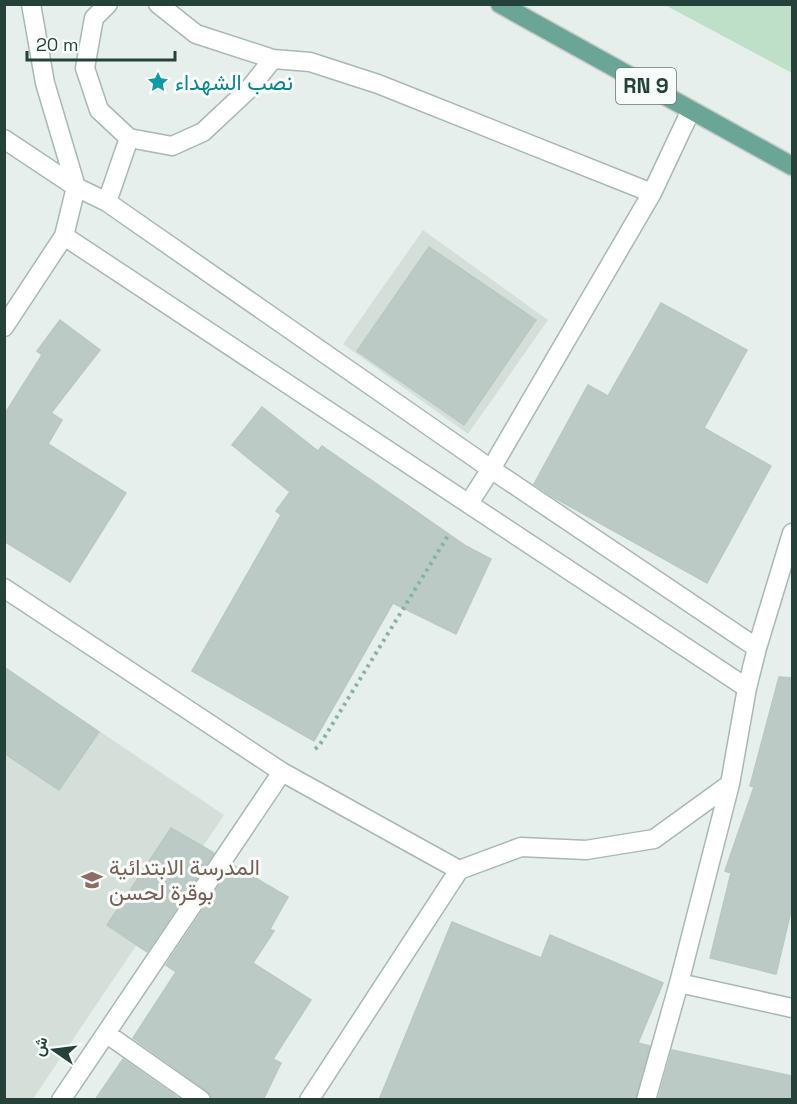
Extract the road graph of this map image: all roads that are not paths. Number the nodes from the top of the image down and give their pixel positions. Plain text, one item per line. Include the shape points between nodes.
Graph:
1 (31, 4) edge
2 (108, 4) edge
3 (158, 4) edge
4 (500, 4) edge
5 (273, 59) junction
6 (691, 110) junction
7 (129, 138) junction
8 (4, 139) edge
9 (792, 166) edge
10 (76, 187) junction
11 (652, 193) junction
12 (106, 202) junction
13 (64, 236) junction
14 (4, 327) edge
15 (491, 468) junction
16 (469, 503) junction
17 (792, 533) edge
18 (4, 588) edge
19 (757, 648) junction
20 (747, 688) junction
21 (282, 772) junction
22 (730, 784) junction
23 (459, 870) junction
24 (679, 983) junction
25 (792, 1008) edge
26 (107, 1034) junction
27 (61, 1100) edge
28 (201, 1100) edge
29 (309, 1100) edge
30 (646, 1100) edge

1 - 10 street via 45,83
2 - 7 street via 94,18 85,68 99,110
3 - 5 street via 196,34
4 - 6 main road, RN 9
5 - 7 street via 249,89 203,132 172,146
5 - 11 street via 310,62 378,84
6 - 9 main road, RN 9
6 - 11 street
7 - 12 street
8 - 10 street
10 - 12 street
10 - 13 street
11 - 15 street
12 - 15 street
13 - 14 street
13 - 16 street
15 - 16 street
15 - 19 street
16 - 20 street
17 - 19 street
18 - 21 street
19 - 20 street
20 - 22 street
21 - 23 street
21 - 26 street
22 - 23 street via 654,838 586,850 521,847
22 - 24 street
23 - 29 street
24 - 25 street
24 - 30 street
26 - 27 street
26 - 28 street

